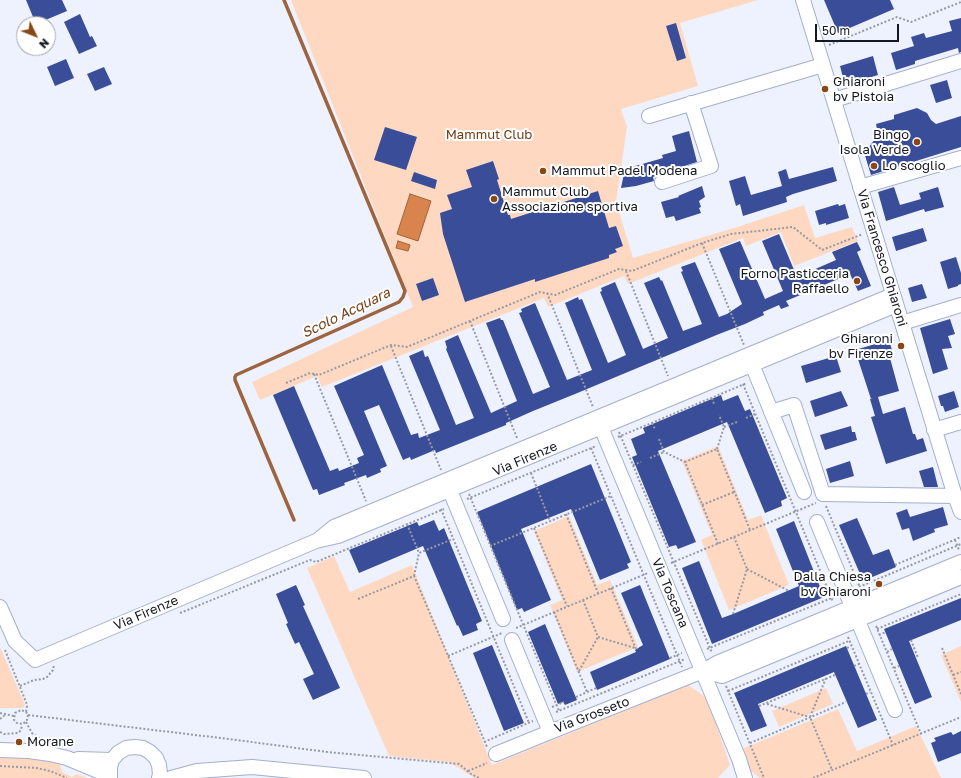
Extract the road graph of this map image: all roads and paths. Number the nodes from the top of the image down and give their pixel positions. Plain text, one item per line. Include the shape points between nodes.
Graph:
1 (803, 0) edge
2 (961, 2) edge
3 (818, 49) junction
4 (961, 61) edge
5 (823, 65) junction
6 (834, 100) junction
7 (692, 103) junction
8 (649, 116) dead end
9 (961, 158) edge
10 (662, 182) dead end
11 (860, 187) junction
12 (873, 230) junction
13 (702, 242) junction
14 (625, 270) junction
15 (547, 293) junction
16 (895, 300) junction
17 (961, 305) edge
18 (470, 321) junction
19 (902, 324) junction
20 (391, 345) junction
21 (750, 360) junction
22 (737, 371) junction
23 (314, 374) junction
24 (758, 379) junction
25 (286, 383) dead end
26 (743, 385) junction
27 (673, 386) junction
28 (712, 398) junction
29 (714, 404) dead end
30 (771, 412) junction
31 (755, 414) junction
32 (719, 415) dead end
33 (746, 418) dead end
34 (599, 422) junction
35 (615, 422) junction
36 (737, 422) dead end
37 (961, 422) edge
38 (652, 423) junction
39 (724, 427) junction
40 (655, 429) dead end
41 (934, 430) junction
42 (621, 436) junction
43 (659, 439) dead end
44 (607, 441) junction
45 (591, 448) junction
46 (522, 449) junction
47 (717, 449) junction
48 (664, 452) junction
49 (650, 458) dead end
50 (641, 462) dead end
51 (684, 462) junction
52 (633, 465) junction
53 (531, 473) junction
54 (464, 484) junction
55 (447, 485) junction
56 (734, 492) junction
57 (804, 492) dead end
58 (435, 496) junction
59 (611, 496) junction
60 (954, 496) junction
61 (470, 498) junction
62 (824, 500) dead end
63 (817, 503) dead end
64 (455, 504) junction
65 (702, 505) junction
66 (441, 510) junction
67 (370, 511) junction
68 (795, 512) junction
69 (961, 512) edge
70 (566, 514) junction
71 (550, 521) junction
72 (817, 522) dead end
73 (407, 524) junction
74 (534, 528) junction
75 (750, 530) junction
76 (734, 537) junction
77 (961, 537) edge
78 (453, 539) junction
79 (955, 540) junction
80 (316, 541) junction
81 (718, 544) junction
82 (961, 544) edge
83 (490, 546) junction
84 (957, 546) junction
85 (419, 553) junction
86 (961, 555) edge
87 (674, 562) junction
88 (961, 562) edge
89 (895, 564) dead end
90 (660, 568) junction
91 (747, 569) junction
92 (644, 575) junction
93 (414, 576) junction
94 (961, 577) edge
95 (860, 586) junction
96 (611, 588) junction
97 (789, 590) dead end
98 (846, 592) junction
99 (599, 593) junction
100 (961, 594) edge
101 (831, 598) junction
102 (358, 599) dead end
103 (583, 600) junction
104 (567, 606) junction
105 (0, 607) edge
106 (869, 608) junction
107 (554, 612) junction
108 (179, 614) dead end
109 (733, 614) dead end
110 (855, 614) junction
111 (840, 620) junction
112 (523, 625) junction
113 (510, 629) junction
114 (877, 629) junction
115 (864, 635) junction
116 (494, 637) junction
117 (598, 637) junction
118 (849, 641) junction
119 (911, 641) dead end
120 (3, 645) dead end
121 (709, 648) junction
122 (942, 648) dead end
123 (892, 649) dead end
124 (887, 652) junction
125 (696, 654) junction
126 (448, 656) junction
127 (918, 658) dead end
128 (680, 660) junction
129 (859, 664) junction
130 (54, 666) dead end
131 (854, 666) dead end
132 (899, 666) dead end
133 (894, 668) junction
134 (719, 670) junction
135 (579, 671) junction
136 (703, 671) junction
137 (961, 672) edge
138 (833, 675) dead end
139 (953, 675) junction
140 (687, 678) junction
141 (826, 678) junction
142 (20, 686) junction
143 (596, 688) dead end
144 (728, 691) junction
145 (587, 692) junction
146 (870, 692) junction
147 (866, 694) dead end
148 (961, 694) edge
149 (735, 695) dead end
150 (730, 696) junction
151 (576, 697) dead end
152 (846, 702) dead end
153 (766, 703) junction
154 (761, 705) dead end
155 (895, 710) dead end
156 (559, 711) junction
157 (26, 712) junction
158 (0, 713) edge
159 (743, 713) dead end
160 (6, 714) junction
161 (28, 715) junction
162 (738, 715) junction
163 (14, 716) junction
164 (544, 717) junction
165 (810, 717) junction
166 (961, 717) edge
167 (0, 719) edge
168 (530, 723) junction
169 (22, 724) junction
170 (0, 732) edge
171 (550, 732) junction
172 (921, 734) junction
173 (484, 742) junction
174 (749, 743) junction
175 (893, 745) junction
176 (0, 750) edge
177 (494, 756) junction
178 (67, 758) junction
179 (740, 759) junction
180 (112, 760) junction
181 (0, 766) edge
182 (832, 770) junction
183 (197, 771) junction
184 (468, 771) junction
185 (159, 772) edge
186 (110, 777) edge
187 (68, 778) edge
188 (172, 778) edge
189 (364, 778) edge
190 (479, 778) edge
191 (745, 778) edge
192 (754, 778) edge
193 (763, 778) edge
194 (812, 778) edge

1 - 3 street, Via Francesco Ghiaroni
2 - 3 path via 911,22 897,17
3 - 5 street, Via Francesco Ghiaroni
4 - 6 street
5 - 6 street, Via Francesco Ghiaroni
5 - 7 street
6 - 11 street, Via Francesco Ghiaroni
7 - 8 street
7 - 10 street via 711,166
9 - 11 street
11 - 12 street, Via Francesco Ghiaroni
12 - 13 path via 822,250 793,227 731,234
12 - 16 street, Via Francesco Ghiaroni
13 - 14 path via 632,271
13 - 21 path
14 - 15 path via 619,269 555,295
14 - 27 path
15 - 18 path via 540,292
15 - 34 path
16 - 19 street, Via Francesco Ghiaroni
16 - 21 street, Via Firenze
17 - 19 street
18 - 20 path via 407,347
18 - 46 path
19 - 41 street, Via Francesco Ghiaroni
20 - 23 path via 319,375
20 - 55 path
21 - 22 street, Via Firenze
21 - 24 street
21 - 27 street, Via Firenze
22 - 26 path
22 - 35 street, Via Firenze
23 - 25 path via 310,373
23 - 67 path
24 - 26 path
24 - 30 street
26 - 28 path
26 - 31 path
27 - 34 street, Via Firenze
28 - 29 path
28 - 38 path
30 - 57 street
30 - 60 street via 794,405 823,494
31 - 33 path
31 - 68 path
32 - 39 path
34 - 35 street, Via Firenze
34 - 44 street, Via Toscana
34 - 46 street, Via Firenze
34 - 54 street, Via Firenze
35 - 42 path
36 - 39 path
37 - 41 street
38 - 40 path
38 - 42 path
39 - 47 path
41 - 60 street, Via Francesco Ghiaroni
42 - 44 path
42 - 52 path
43 - 48 path
44 - 45 path
44 - 90 street, Via Toscana
45 - 53 path
45 - 59 path
46 - 55 street, Via Firenze
47 - 51 path
47 - 56 path
48 - 49 path
48 - 51 path
50 - 52 path
51 - 65 path
52 - 87 path
53 - 61 path
53 - 71 path
54 - 55 street, Via Firenze
54 - 61 path
55 - 58 street, Via Firenze
55 - 64 street
55 - 67 street, Via Firenze
56 - 65 path
56 - 75 path
58 - 66 path
58 - 80 street, Via Firenze via 338,536
59 - 70 path
59 - 92 path
60 - 69 street, Via Francesco Ghiaroni
61 - 64 path
61 - 83 path
62 - 95 path
63 - 68 path
64 - 66 path
64 - 113 street
65 - 81 path
66 - 73 path
66 - 78 path
67 - 80 street, Via Firenze via 334,527
68 - 75 path
68 - 101 path
70 - 71 path
70 - 99 path
71 - 74 path
72 - 98 street
73 - 85 path
73 - 108 path via 316,562 310,560
74 - 83 path
74 - 104 path
75 - 76 path
76 - 81 path
76 - 91 path
77 - 79 path
78 - 85 path
78 - 116 path
79 - 84 path
79 - 89 path
80 - 105 street, Via Firenze via 35,660 15,641
81 - 87 path
82 - 84 path
83 - 112 path
84 - 86 path
84 - 95 path
85 - 93 path
87 - 90 path
87 - 121 path
88 - 106 street
90 - 92 path
90 - 125 street, Via Toscana
91 - 97 path
91 - 109 path
92 - 96 path
92 - 128 path
93 - 102 path
93 - 126 path
94 - 106 street
95 - 98 path
95 - 106 path
96 - 99 path
96 - 117 path via 636,649
98 - 101 path
98 - 110 street
99 - 103 path
100 - 114 path
101 - 111 path
101 - 121 path
103 - 104 path
103 - 117 path
104 - 107 path
106 - 110 street, Via Grosseto
106 - 114 path
107 - 112 path
107 - 135 path
110 - 111 street, Via Grosseto
110 - 115 street
111 - 118 path
111 - 134 street, Via Grosseto
112 - 113 path
112 - 156 path
113 - 116 path
113 - 164 street, Via Grosseto
114 - 115 path
114 - 124 path
115 - 118 path
115 - 155 street
116 - 126 path
116 - 168 path
117 - 135 path
118 - 129 path
118 - 144 path
119 - 127 path
120 - 142 path
121 - 125 path
121 - 134 path
122 - 139 path
123 - 124 path
124 - 133 path
125 - 128 path
125 - 136 street, Via Toscana
126 - 173 path
128 - 140 path
128 - 156 path
129 - 131 path
129 - 146 path
130 - 142 path via 47,677
132 - 133 path
133 - 172 path
134 - 136 street, Via Grosseto
134 - 144 path
135 - 145 path
136 - 140 street, Via Grosseto
136 - 179 street, Via Toscana
137 - 139 path
138 - 141 path
139 - 148 path
140 - 171 street, Via Grosseto
141 - 153 path
141 - 165 path
142 - 157 path via 27,706
143 - 145 path
144 - 150 path
145 - 151 path
146 - 147 path
146 - 175 path
149 - 150 path
150 - 162 path
152 - 165 path
153 - 154 path
153 - 165 path
156 - 164 path
157 - 161 path
157 - 163 path via 19,710
158 - 160 path
159 - 162 path
160 - 163 path
160 - 167 path
161 - 169 path via 26,722
161 - 184 path via 327,752 459,764
162 - 174 path
163 - 169 path via 16,722
164 - 168 path
164 - 171 street, Via Grosseto
165 - 174 path
165 - 182 path
166 - 172 path
168 - 173 path
169 - 170 path via 18,733
171 - 177 street
172 - 175 path
173 - 177 path
174 - 193 path
175 - 182 path
176 - 178 street via 29,751
177 - 184 path via 490,762
178 - 180 street
178 - 186 street
179 - 191 street, Via Toscana
179 - 192 street, Via Toscana
180 - 185 street via 126,748 143,748 156,758
180 - 186 street
181 - 187 path via 37,768
182 - 194 path
183 - 185 street
183 - 188 street
183 - 189 street via 252,766
184 - 190 path

